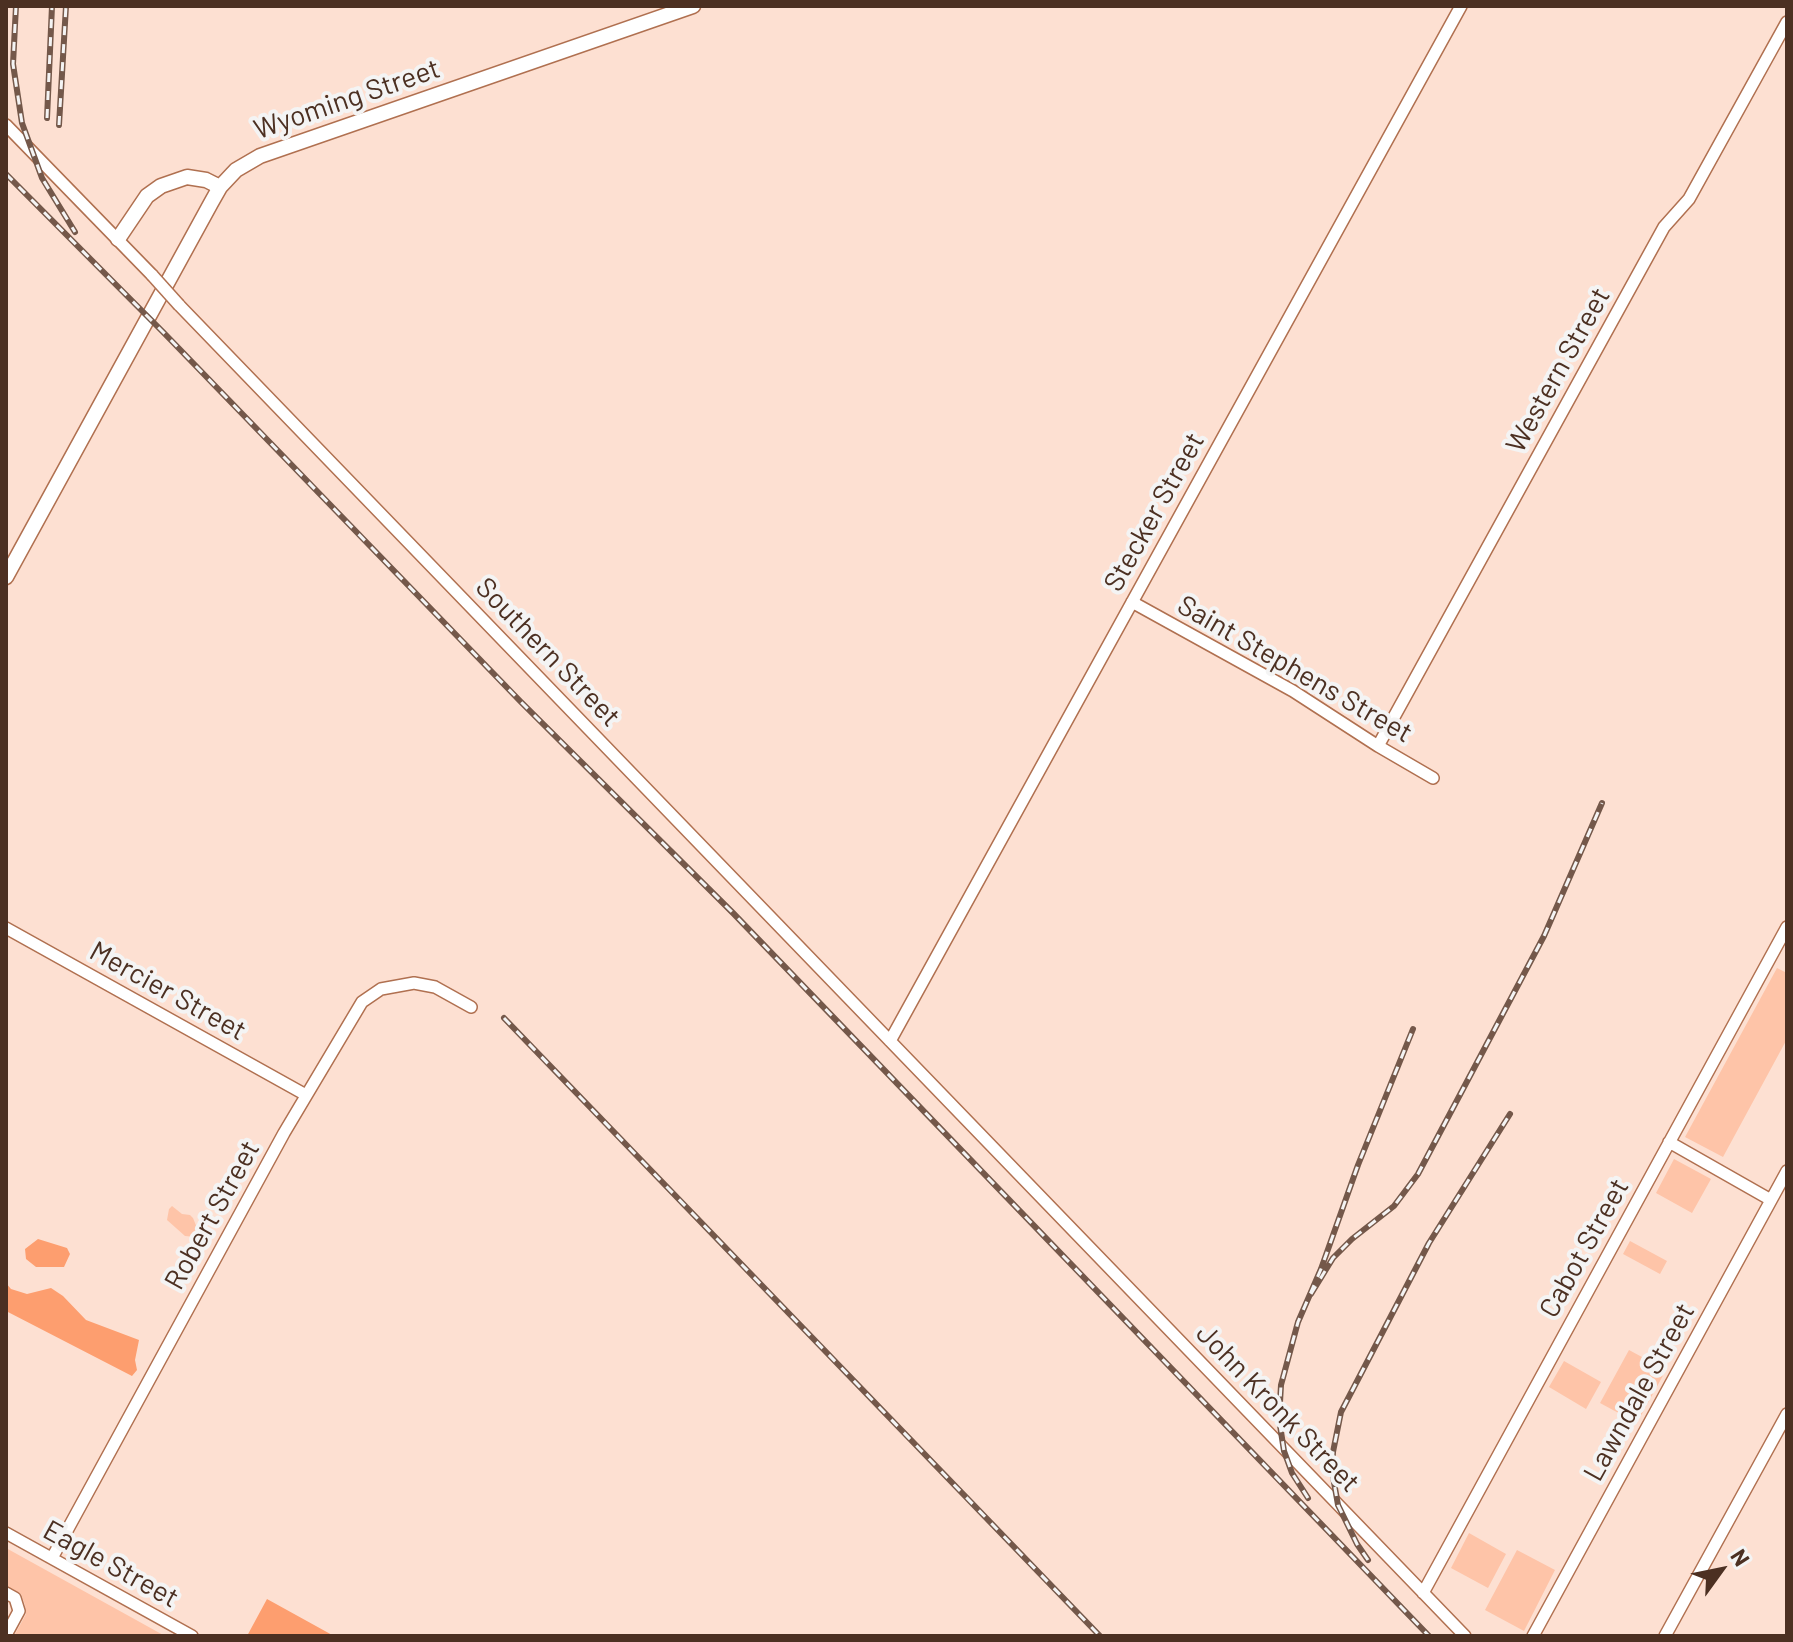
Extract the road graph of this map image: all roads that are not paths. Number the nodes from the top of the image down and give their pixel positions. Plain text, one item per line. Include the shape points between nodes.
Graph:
1 (693, 6) edge
2 (1461, 6) edge
3 (1787, 22) edge
4 (6, 125) edge
5 (220, 187) junction
6 (118, 239) junction
7 (6, 577) edge
8 (1132, 602) junction
9 (1378, 746) junction
10 (1433, 778) dead end
11 (1787, 927) edge
12 (6, 928) edge
13 (471, 1007) dead end
14 (890, 1041) junction
15 (306, 1095) junction
16 (1669, 1142) junction
17 (1787, 1171) edge
18 (1771, 1200) junction
19 (1056, 1212) joint
20 (1787, 1414) edge
21 (6, 1533) edge
22 (52, 1558) junction
23 (6, 1593) edge
24 (1423, 1593) junction
25 (6, 1635) edge
26 (192, 1636) edge
27 (1465, 1636) edge
28 (1533, 1636) edge
29 (1665, 1636) edge

1 - 5 main road, Wyoming Street via 260,156
2 - 8 street, Stecker Street
3 - 9 street, Western Street via 1689,199 1664,227
4 - 6 street, Southern Street
5 - 6 main road via 187,177 161,186 147,196
5 - 7 main road, Wyoming Street
6 - 14 street, Southern Street, bridge
8 - 9 street, Saint Stephens Street via 1293,691
8 - 14 street, Stecker Street
9 - 10 street, Saint Stephens Street
11 - 16 street, Cabot Street
12 - 15 street, Mercier Street
13 - 15 street, Robert Street via 425,984 405,983 374,992 354,1012
14 - 19 street, Southern Street
15 - 22 street, Robert Street
16 - 18 street
16 - 24 street, Cabot Street
17 - 18 street, Lawndale Street
18 - 28 street, Lawndale Street
19 - 24 street, John Kronk Street
20 - 29 street
21 - 22 street, Eagle Street
22 - 26 street, Eagle Street
23 - 25 street via 15,1598 19,1611
24 - 27 street, John Kronk Street

